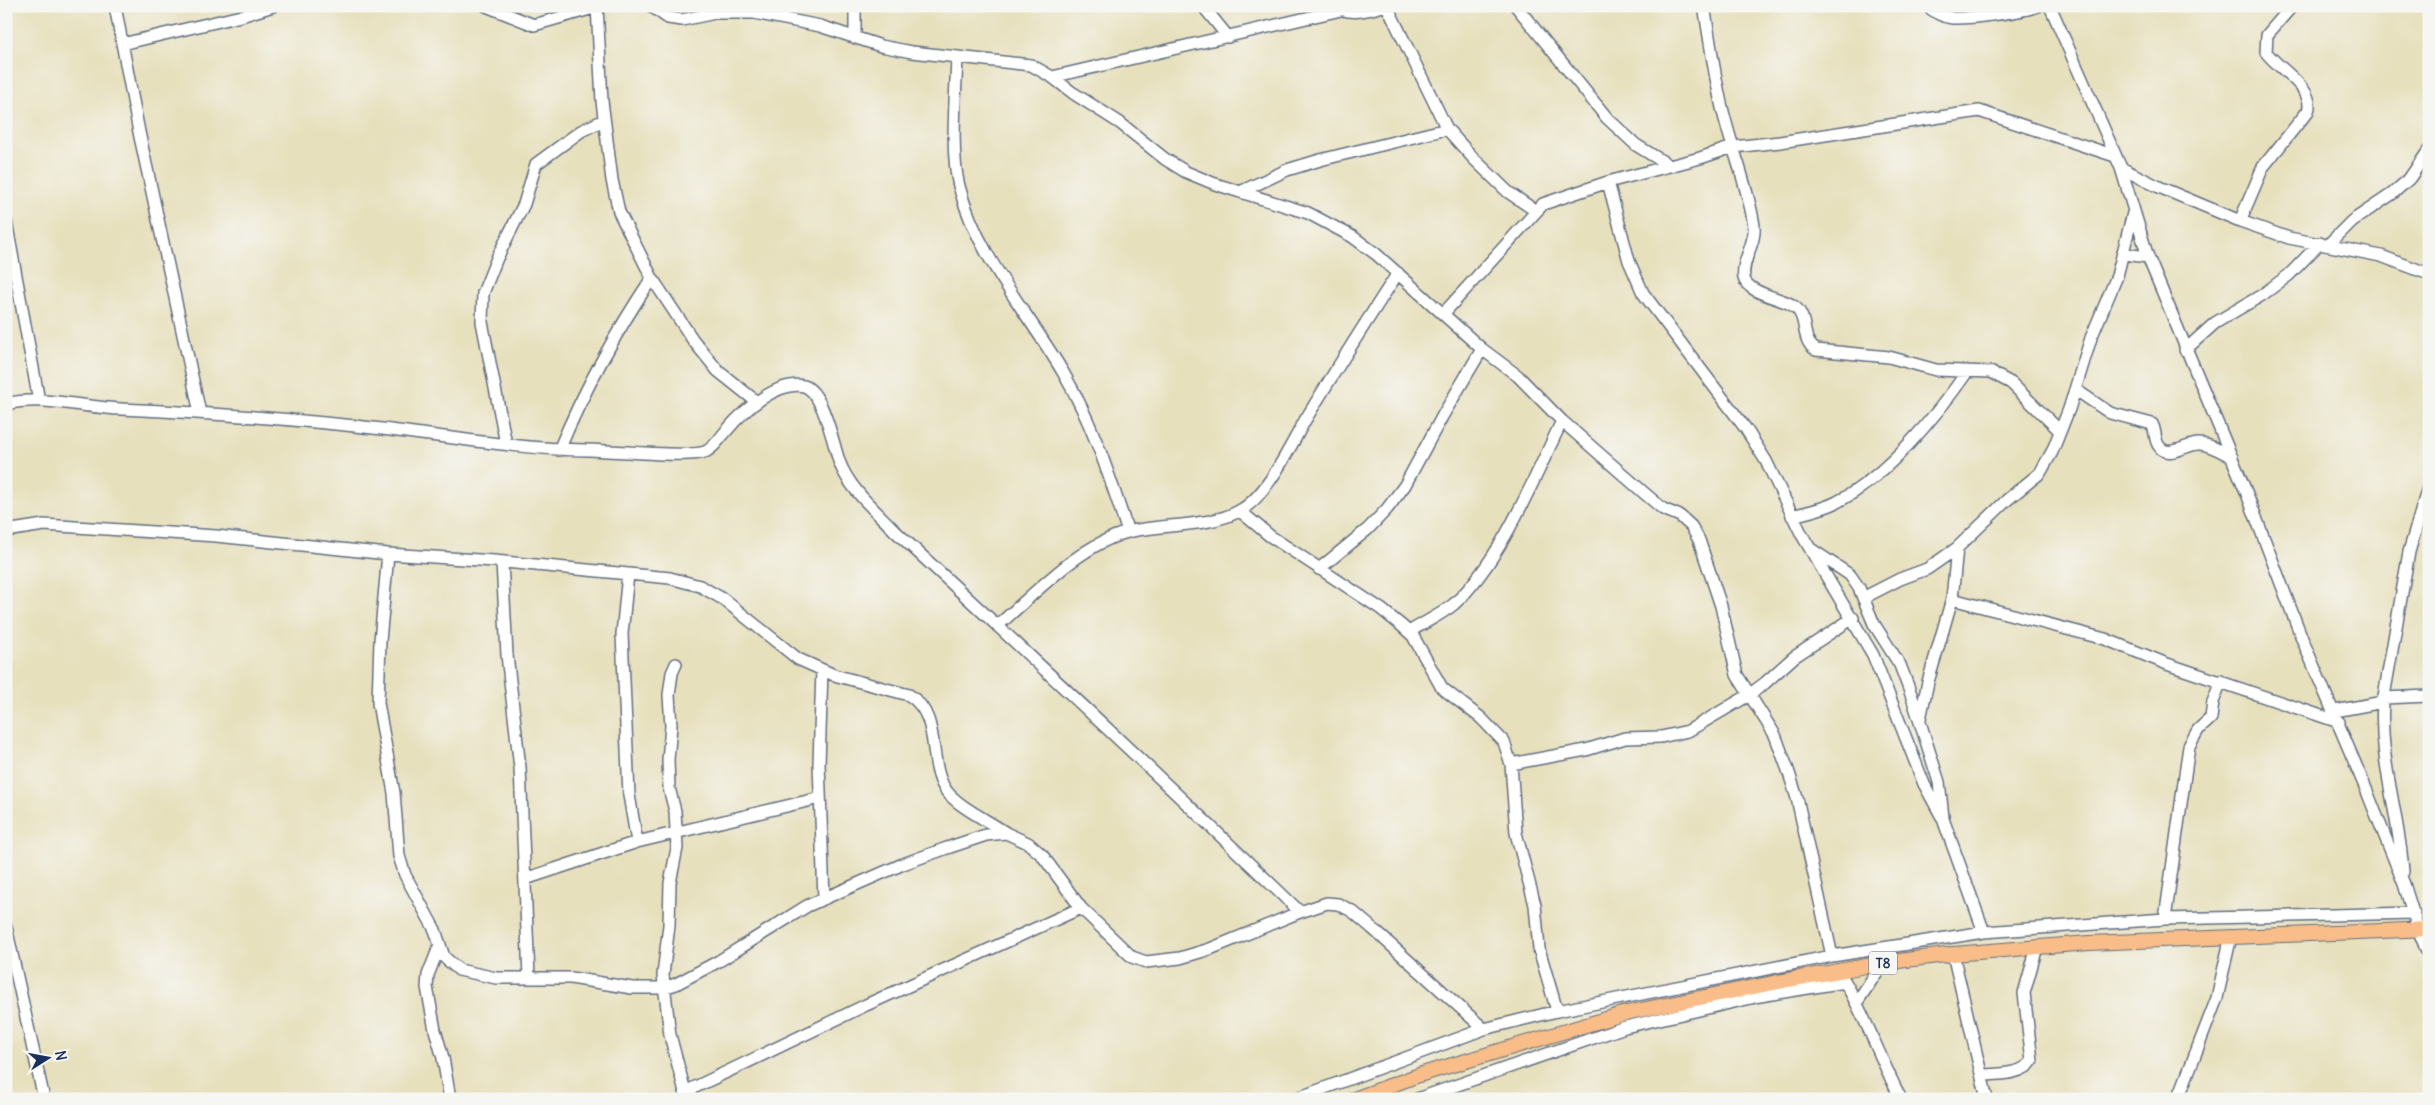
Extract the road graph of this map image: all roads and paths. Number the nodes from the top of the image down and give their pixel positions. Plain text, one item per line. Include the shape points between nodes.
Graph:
1 (115, 6) edge
2 (273, 6) edge
3 (486, 6) edge
4 (651, 6) edge
5 (855, 6) edge
6 (1203, 6) edge
7 (1385, 6) edge
8 (1516, 6) edge
9 (1704, 6) edge
10 (1927, 6) edge
11 (2038, 6) edge
12 (2050, 6) edge
13 (2060, 6) edge
14 (2292, 6) edge
15 (596, 7) edge
16 (1338, 8) edge
17 (2058, 22) junction
18 (1228, 37) junction
19 (855, 38) junction
20 (122, 44) junction
21 (957, 56) junction
22 (1052, 76) junction
23 (604, 120) junction
24 (1447, 129) junction
25 (1733, 147) junction
26 (2429, 150) edge
27 (2115, 156) junction
28 (1670, 166) junction
29 (2121, 168) junction
30 (2147, 181) junction
31 (1608, 182) junction
32 (1240, 192) junction
33 (2130, 196) junction
34 (1536, 211) junction
35 (2134, 211) junction
36 (6, 221) edge
37 (2240, 221) junction
38 (2324, 244) junction
39 (2124, 254) junction
40 (2148, 257) junction
41 (1398, 273) junction
42 (2429, 274) edge
43 (652, 278) junction
44 (1443, 314) junction
45 (1482, 349) junction
46 (2185, 350) junction
47 (1967, 372) junction
48 (2076, 390) junction
49 (39, 401) junction
50 (757, 402) junction
51 (6, 404) edge
52 (200, 413) junction
53 (1562, 421) junction
54 (2060, 431) junction
55 (506, 444) junction
56 (559, 450) junction
57 (2232, 457) junction
58 (2429, 484) edge
59 (1240, 511) junction
60 (1792, 516) junction
61 (6, 531) edge
62 (1128, 532) junction
63 (1810, 548) junction
64 (1957, 548) junction
65 (388, 554) junction
66 (502, 562) junction
67 (1319, 569) junction
68 (628, 574) junction
69 (1863, 598) junction
70 (1952, 599) junction
71 (1853, 618) junction
72 (997, 626) junction
73 (1408, 632) junction
74 (676, 664) dead end
75 (822, 670) junction
76 (2221, 681) junction
77 (1749, 695) junction
78 (2429, 696) edge
79 (2383, 700) junction
80 (2335, 710) junction
81 (1920, 721) junction
82 (2339, 722) junction
83 (1511, 764) junction
84 (820, 798) junction
85 (1943, 819) junction
86 (676, 832) junction
87 (1006, 833) junction
88 (637, 842) junction
89 (525, 880) junction
90 (2404, 884) junction
91 (824, 899) junction
92 (1081, 908) junction
93 (1300, 912) junction
94 (2414, 913) junction
95 (2165, 919) junction
96 (6, 927) edge
97 (2423, 929) edge
98 (1984, 932) junction
99 (2230, 936) junction
100 (2037, 946) junction
101 (439, 947) junction
102 (1953, 954) junction
103 (1832, 956) junction
104 (2429, 956) edge
105 (1883, 964) junction
106 (1842, 976) junction
107 (529, 977) junction
108 (663, 988) junction
109 (1857, 1002) junction
110 (1557, 1011) junction
111 (1484, 1029) junction
112 (1982, 1075) junction
113 (686, 1095) edge
114 (1378, 1095) edge
115 (44, 1099) edge
116 (450, 1099) edge
117 (1295, 1099) edge
118 (1354, 1099) edge
119 (1417, 1099) edge
120 (1901, 1099) edge
121 (1987, 1099) edge
122 (2178, 1099) edge

1 - 20 street
2 - 20 street
3 - 15 street via 534,25
4 - 19 street via 668,18 682,20 715,14 754,13 820,26
5 - 19 street
6 - 18 street
7 - 16 street via 1362,11
7 - 24 street
8 - 28 street via 1607,118 1636,145
9 - 25 street
10 - 11 street via 1941,16 1953,18 2022,11
12 - 17 street
13 - 17 street
14 - 37 street via 2267,35 2266,52 2305,91 2310,106 2263,167
15 - 23 street
16 - 18 street
17 - 27 street
18 - 22 street
19 - 21 street via 912,52
20 - 52 street via 138,132
21 - 22 street via 1030,65
21 - 62 street via 955,166 964,206 989,258 1065,375 1088,419
22 - 32 street via 1186,172
23 - 43 street via 620,212
23 - 55 street via 581,131 536,164 524,204 483,293 482,322
24 - 32 street via 1287,170
24 - 34 street via 1508,192
25 - 27 street via 1978,111
25 - 28 street
25 - 47 street via 1754,226 1744,279 1750,287 1799,310 1811,348 1822,352 1889,357 1936,370
26 - 38 street via 2409,179
27 - 29 street
28 - 31 street
29 - 30 street
29 - 33 street
30 - 33 street
30 - 37 street
31 - 34 street via 1543,204
31 - 60 street via 1629,261 1643,293 1746,429 1766,461
32 - 41 street via 1308,213 1334,226
33 - 35 street
34 - 44 street
35 - 39 street
35 - 40 street
36 - 49 street
37 - 38 street via 2289,238
38 - 42 street via 2381,256
38 - 46 street via 2289,275 2256,299 2223,317
39 - 40 street
39 - 48 street via 2091,338
40 - 46 street
41 - 44 street
41 - 59 street via 1283,461
43 - 50 street via 718,371
43 - 56 street via 598,366
44 - 45 street
45 - 53 street via 1518,376
45 - 67 street via 1405,485 1368,529
46 - 57 street
47 - 54 street via 1990,372 2003,377
47 - 60 street via 1950,396 1874,478 1836,503
48 - 54 street
48 - 57 street via 2110,413 2152,424 2159,446 2165,451 2176,451 2197,443
49 - 51 street
49 - 52 street via 104,409
50 - 56 street via 742,413 715,444 701,453
50 - 72 street via 772,392 793,385 811,390 817,396 851,484
52 - 55 street
53 - 73 street via 1489,562 1452,606
53 - 77 street via 1642,492 1691,526 1699,540 1721,606 1737,676
54 - 64 street via 2040,473
55 - 56 street
57 - 80 street via 2303,641
58 - 79 street via 2409,552
59 - 62 street via 1192,523
59 - 67 street
60 - 63 street
61 - 65 street via 44,525 70,526 216,536
62 - 72 street via 1103,540 1088,550
63 - 69 street via 1850,575
63 - 71 street
64 - 69 street via 1927,569
64 - 70 street
65 - 66 street
65 - 101 street via 378,674 381,729 394,793 400,860
66 - 68 street
66 - 89 street via 507,655 520,768
67 - 73 street via 1381,609
68 - 75 street via 670,578 700,586 723,599 798,659
68 - 88 street via 622,634 629,795
69 - 81 street via 1874,624 1900,664
70 - 76 street via 2090,634
70 - 81 street
71 - 77 street via 1794,657
71 - 85 street via 1873,655 1924,784
72 - 93 street
73 - 83 street via 1442,688 1498,733
74 - 86 street via 670,681 668,760
75 - 84 street
75 - 87 street via 909,695 918,701 933,735 937,769 946,790 954,800
76 - 82 street
76 - 95 street via 2211,718 2198,730 2190,746
77 - 83 street via 1703,723 1675,735 1626,738 1586,750
77 - 103 street via 1775,735 1797,798
78 - 79 street
79 - 80 street
79 - 90 street via 2382,750 2402,850
80 - 82 street
81 - 85 street via 1939,782
82 - 90 street
83 - 110 street via 1516,833 1535,905 1539,949
84 - 86 street
84 - 91 street
85 - 98 street
86 - 88 street
86 - 108 street
87 - 91 street via 986,834 946,848
87 - 92 street via 1028,843 1042,855
88 - 89 street
89 - 107 street
90 - 94 street
91 - 108 street via 807,906 711,965
92 - 93 street via 1132,958 1146,962 1180,958 1210,949
92 - 113 street via 866,1005
93 - 111 street via 1327,903 1352,911
94 - 95 street
94 - 97 street
95 - 98 street
96 - 115 street
97 - 99 main road, T8
97 - 104 street
98 - 103 street
99 - 100 main road, T8
99 - 122 street via 2217,998
100 - 102 main road, T8
100 - 112 street via 2024,993 2032,1061 2020,1070
101 - 107 street via 451,964 470,974 496,978
101 - 116 street via 427,987
102 - 105 main road, T8
102 - 112 street
103 - 110 street
105 - 106 main road, T8
105 - 109 street
106 - 109 street
106 - 114 main road, T8 via 1626,1013
106 - 119 street via 1625,1027
107 - 108 street via 572,978 632,988
108 - 113 street via 670,1035
109 - 120 street
110 - 111 street
111 - 117 street
112 - 121 street
114 - 118 main road, T8

